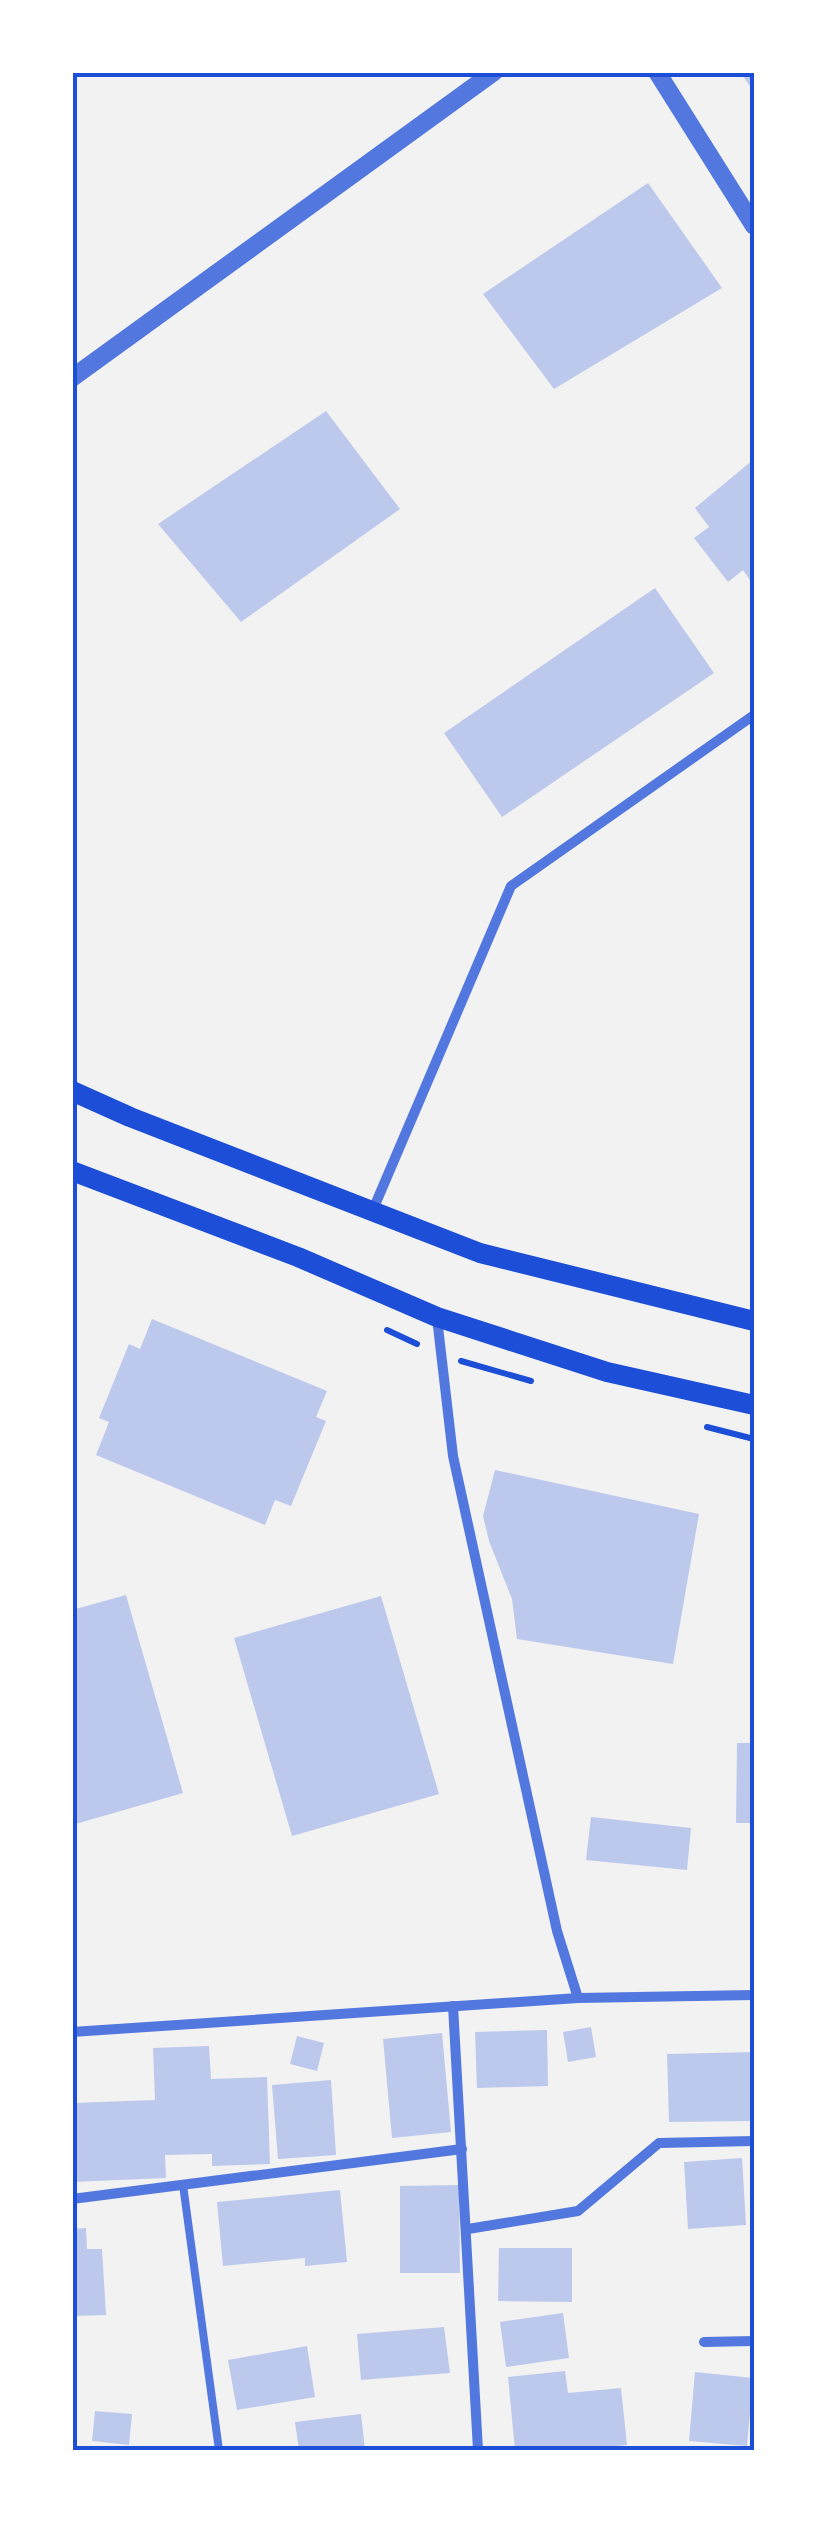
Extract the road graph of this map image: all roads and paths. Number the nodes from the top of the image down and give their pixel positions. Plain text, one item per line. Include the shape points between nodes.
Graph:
1 (494, 72) edge
2 (657, 72) edge
3 (754, 226) edge
4 (72, 378) edge
5 (754, 715) edge
6 (72, 1091) edge
7 (72, 1171) edge
8 (372, 1213) junction
9 (437, 1318) junction
10 (754, 1321) edge
11 (754, 1405) edge
12 (754, 1994) edge
13 (578, 1998) junction
14 (453, 2006) junction
15 (72, 2032) edge
16 (754, 2141) edge
17 (462, 2150) junction
18 (183, 2185) junction
19 (72, 2199) edge
20 (468, 2229) junction
21 (754, 2341) edge
22 (704, 2342) dead end
23 (219, 2450) edge
24 (478, 2450) edge

1 - 4 street
2 - 3 street
5 - 8 street via 512,886
6 - 8 main road
7 - 9 main road
8 - 10 main road via 480,1253
9 - 11 main road via 607,1372
9 - 13 street via 453,1456 557,1932
12 - 13 street
13 - 14 street
14 - 15 street
14 - 17 street
16 - 20 street via 659,2142 578,2212
17 - 18 street
17 - 20 street
18 - 19 street
18 - 23 lane
20 - 24 street
21 - 22 street

